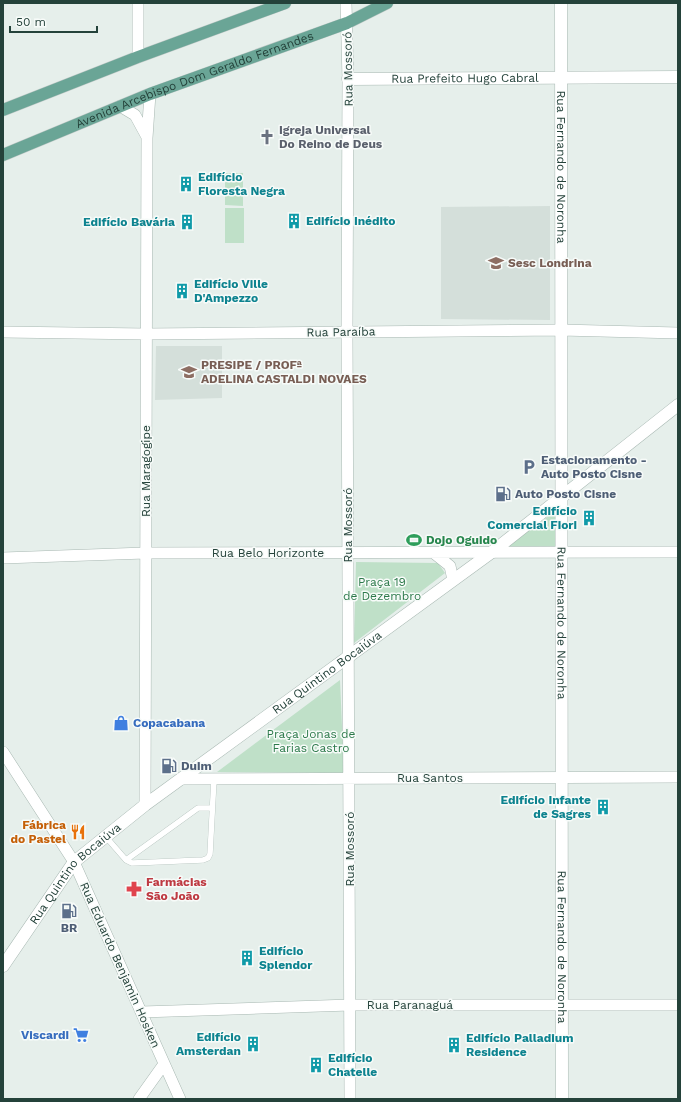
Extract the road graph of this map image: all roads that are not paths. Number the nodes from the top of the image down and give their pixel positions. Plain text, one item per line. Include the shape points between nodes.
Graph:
1 (138, 3) edge
2 (285, 3) edge
3 (346, 3) edge
4 (387, 3) edge
5 (561, 3) edge
6 (347, 23) junction
7 (138, 57) junction
8 (561, 77) junction
9 (678, 77) edge
10 (348, 79) junction
11 (150, 94) junction
12 (120, 106) junction
13 (3, 110) edge
14 (147, 138) junction
15 (3, 155) edge
16 (561, 330) junction
17 (3, 332) edge
18 (347, 332) junction
19 (678, 333) edge
20 (146, 334) junction
21 (678, 405) edge
22 (562, 497) junction
23 (492, 552) junction
24 (560, 552) junction
25 (678, 552) edge
26 (145, 553) junction
27 (348, 553) junction
28 (435, 554) junction
29 (3, 558) edge
30 (453, 580) junction
31 (348, 658) junction
32 (3, 752) edge
33 (678, 777) edge
34 (350, 778) junction
35 (560, 778) junction
36 (182, 779) junction
37 (214, 779) junction
38 (145, 805) junction
39 (212, 808) junction
40 (106, 837) junction
41 (126, 860) junction
42 (74, 862) junction
43 (3, 966) edge
44 (350, 1005) junction
45 (678, 1005) edge
46 (563, 1006) junction
47 (142, 1012) junction
48 (164, 1064) junction
49 (138, 1099) edge
50 (180, 1099) edge
51 (350, 1099) edge
52 (562, 1099) edge

1 - 7 street
2 - 7 main road
3 - 6 street, Rua Mossoró
4 - 6 main road, Avenida Arcebispo Dom Geraldo Fernandes
5 - 8 street, Rua Fernando de Noronha
6 - 10 street, Rua Mossoró
6 - 11 main road, Avenida Arcebispo Dom Geraldo Fernandes
7 - 13 main road
8 - 9 street, Rua Prefeito Hugo Cabral
8 - 10 street, Rua Prefeito Hugo Cabral
8 - 16 street, Rua Fernando de Noronha
10 - 18 street, Rua Mossoró
11 - 12 main road, Avenida Arcebispo Dom Geraldo Fernandes
11 - 14 street, Rua Maragogipe
12 - 14 street, Rua Maragogipe via 135,115
12 - 15 main road, Avenida Arcebispo Dom Geraldo Fernandes
14 - 20 street, Rua Maragogipe
16 - 18 street, Rua Paraíba
16 - 19 street, Rua Paraíba
16 - 22 street, Rua Fernando de Noronha
17 - 20 street, Rua Paraíba
18 - 20 street, Rua Paraíba
18 - 27 street, Rua Mossoró
20 - 26 street, Rua Maragogipe
21 - 22 street, Rua Quintino Bocaiúva
22 - 23 street, Rua Quintino Bocaiúva
22 - 24 street, Rua Fernando de Noronha
23 - 24 street, Rua Belo Horizonte
23 - 28 street, Rua Belo Horizonte
23 - 30 street, Rua Quintino Bocaiúva
24 - 25 street, Rua Belo Horizonte
24 - 35 street, Rua Fernando de Noronha
26 - 27 street, Rua Belo Horizonte
26 - 29 street, Rua Belo Horizonte
26 - 38 street, Rua Maragogipe
27 - 28 street, Rua Belo Horizonte
27 - 31 street, Rua Mossoró
28 - 30 street via 450,566
30 - 31 street, Rua Quintino Bocaiúva
31 - 34 street, Rua Mossoró
31 - 36 street, Rua Quintino Bocaiúva
32 - 42 street, Rua Eduardo Benjamin Hosken
33 - 35 street, Rua Santos
34 - 35 street, Rua Santos
34 - 37 street, Rua Santos
34 - 44 street, Rua Mossoró
35 - 46 street, Rua Fernando de Noronha
36 - 37 street, Rua Santos
36 - 38 street, Rua Quintino Bocaiúva
37 - 39 lane
38 - 40 street, Rua Quintino Bocaiúva
39 - 41 lane via 198,808
39 - 41 lane via 208,858 132,863
40 - 41 lane
40 - 42 street, Rua Quintino Bocaiúva
42 - 43 street, Rua Quintino Bocaiúva
42 - 47 street, Rua Eduardo Benjamin Hosken
44 - 46 street, Rua Paranaguá
44 - 47 street, Rua Paranaguá
44 - 51 street, Rua Mossoró
45 - 46 street, Rua Paranaguá
46 - 52 street, Rua Fernando de Noronha
47 - 48 street, Rua Eduardo Benjamin Hosken
48 - 49 street
48 - 50 street, Rua Eduardo Benjamin Hosken

